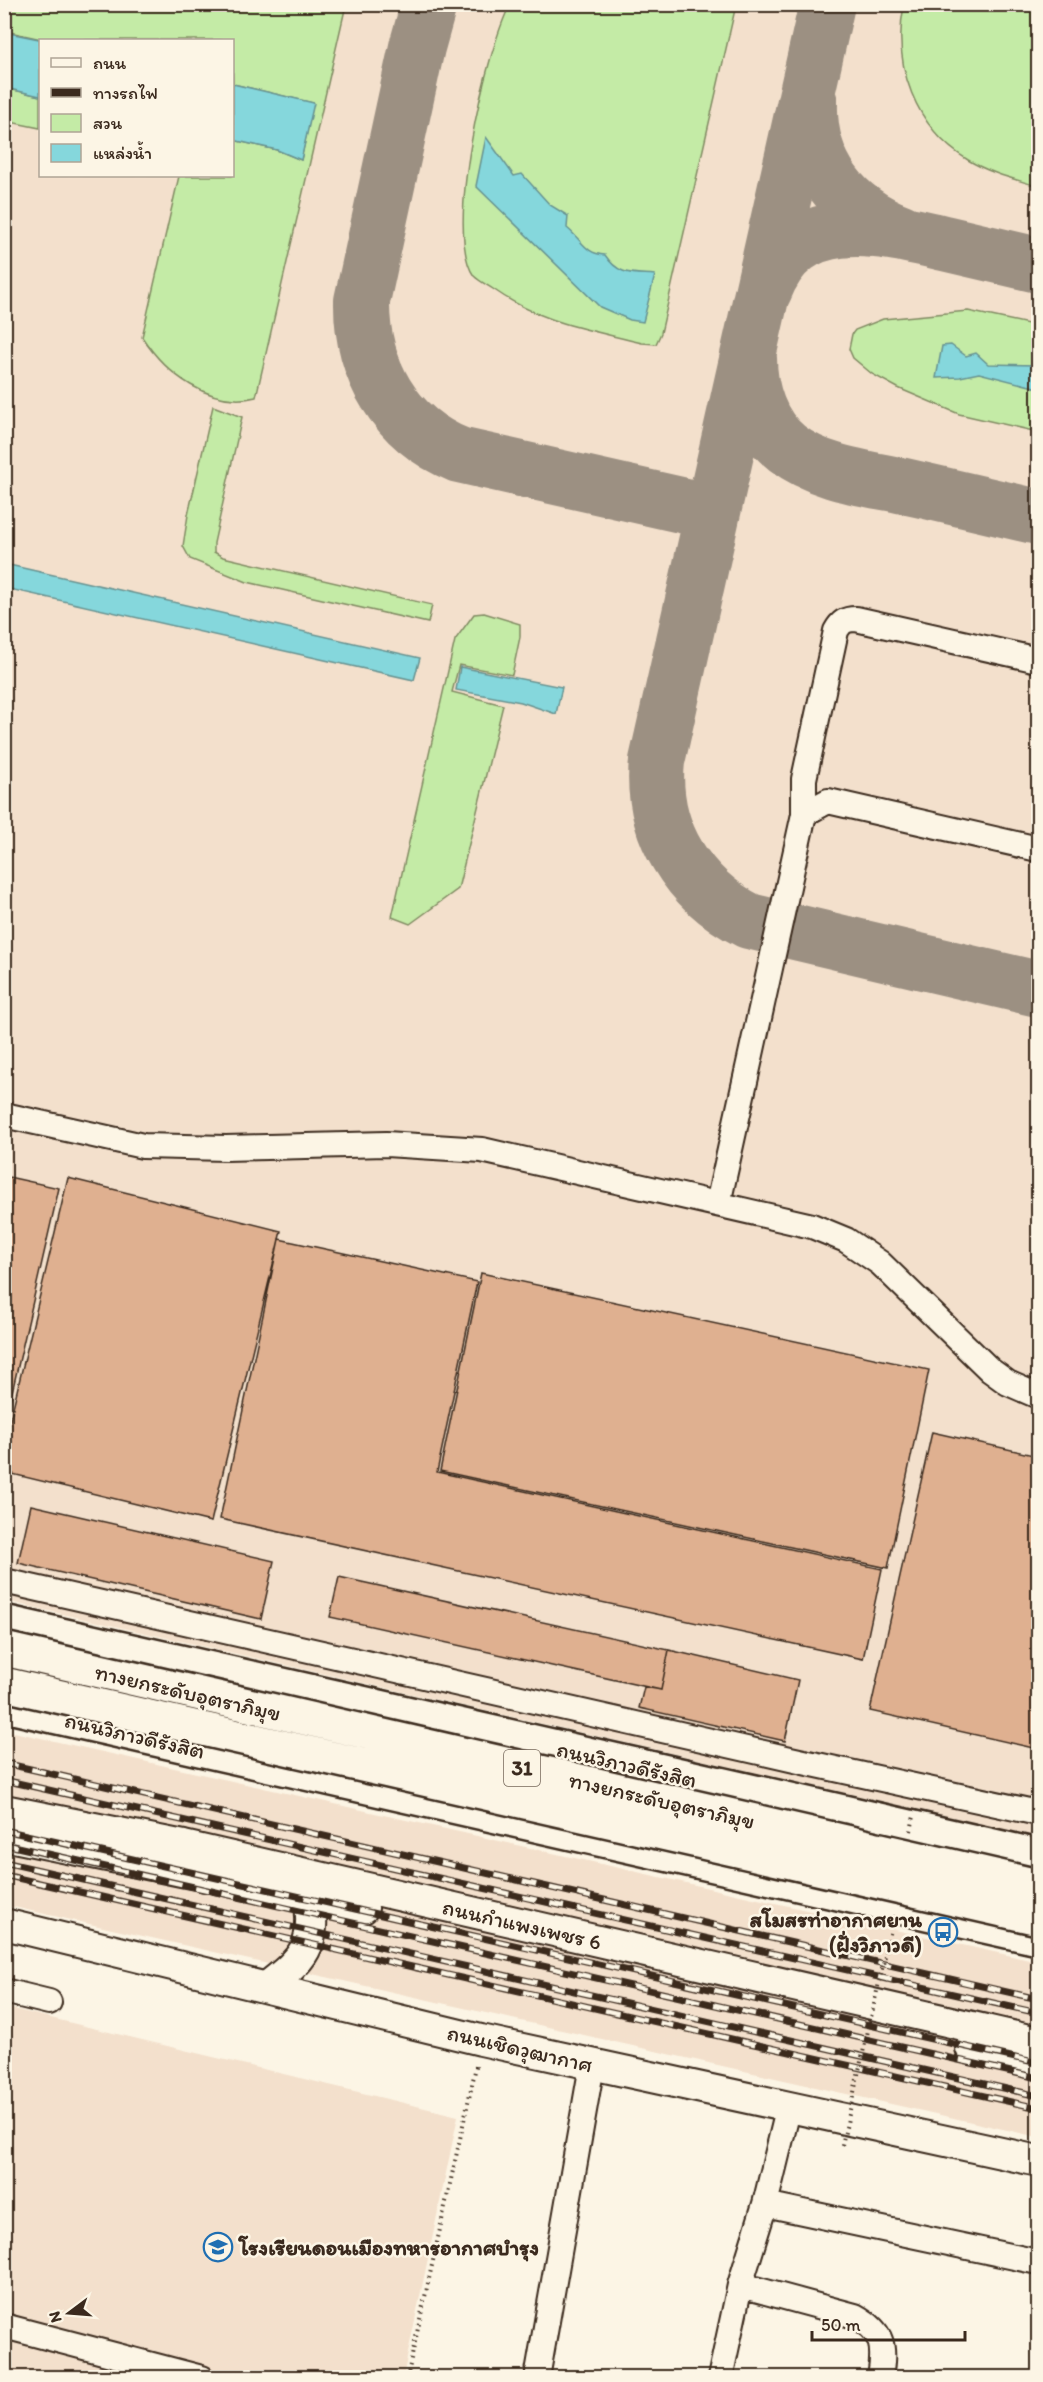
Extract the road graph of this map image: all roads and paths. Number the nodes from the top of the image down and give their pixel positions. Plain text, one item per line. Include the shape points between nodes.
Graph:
1 (1038, 660) edge
2 (804, 814) junction
3 (1038, 849) edge
4 (4, 1115) edge
5 (718, 1204) junction
6 (1038, 1396) edge
7 (4, 1581) edge
8 (4, 1622) edge
9 (4, 1650) edge
10 (4, 1684) edge
11 (4, 1705) edge
12 (4, 1810) edge
13 (1038, 1813) edge
14 (914, 1816) dead end
15 (4, 1835) edge
16 (910, 1838) dead end
17 (1038, 1856) edge
18 (1038, 1886) edge
19 (309, 1896) junction
20 (897, 1903) dead end
21 (1038, 1918) edge
22 (4, 1924) edge
23 (1038, 1938) edge
24 (267, 1987) junction
25 (4, 1991) edge
26 (49, 2002) dead end
27 (1038, 2043) edge
28 (1038, 2064) edge
29 (592, 2065) junction
30 (477, 2067) dead end
31 (787, 2117) junction
32 (842, 2145) dead end
33 (1038, 2161) edge
34 (765, 2204) junction
35 (1038, 2262) edge
36 (740, 2285) junction
37 (4, 2326) edge
38 (202, 2378) edge
39 (407, 2378) edge
40 (537, 2378) edge
41 (720, 2378) edge
42 (880, 2378) edge

1 - 2 lane via 856,619 843,621 836,631 804,779
2 - 3 lane via 828,801
2 - 5 lane
4 - 5 lane via 143,1146 387,1144 483,1150
5 - 6 lane via 812,1226 846,1240 880,1263 990,1370
7 - 13 lane
8 - 17 highway, ถนนวิภาวดีรังสิต / 31
9 - 18 highway, ทางยกระดับอุตราภิมุข / 31, bridge
10 - 21 highway, ทางยกระดับอุตราภิมุข / 31, bridge
11 - 23 highway, ถนนวิภาวดีรังสิต / 31
12 - 27 main road, ถนนกำแพงเพชร 6 via 184,1846
14 - 16 path, bridge
15 - 19 main road, ถนนกำแพงเพชร 6
19 - 24 main road via 313,1920 306,1949 293,1967
19 - 28 main road, ถนนกำแพงเพชร 6
20 - 32 path, bridge
22 - 24 main road, ถนนเชิดวุฒากาศ
24 - 29 main road, ถนนเชิดวุฒากาศ
25 - 26 lane
29 - 31 main road, ถนนเชิดวุฒากาศ
29 - 40 lane
30 - 39 path
31 - 33 main road, ถนนเชิดวุฒากาศ via 888,2130
31 - 34 lane
34 - 35 lane
34 - 36 lane
36 - 41 lane
36 - 42 lane via 855,2316 871,2325 881,2346
37 - 38 lane

